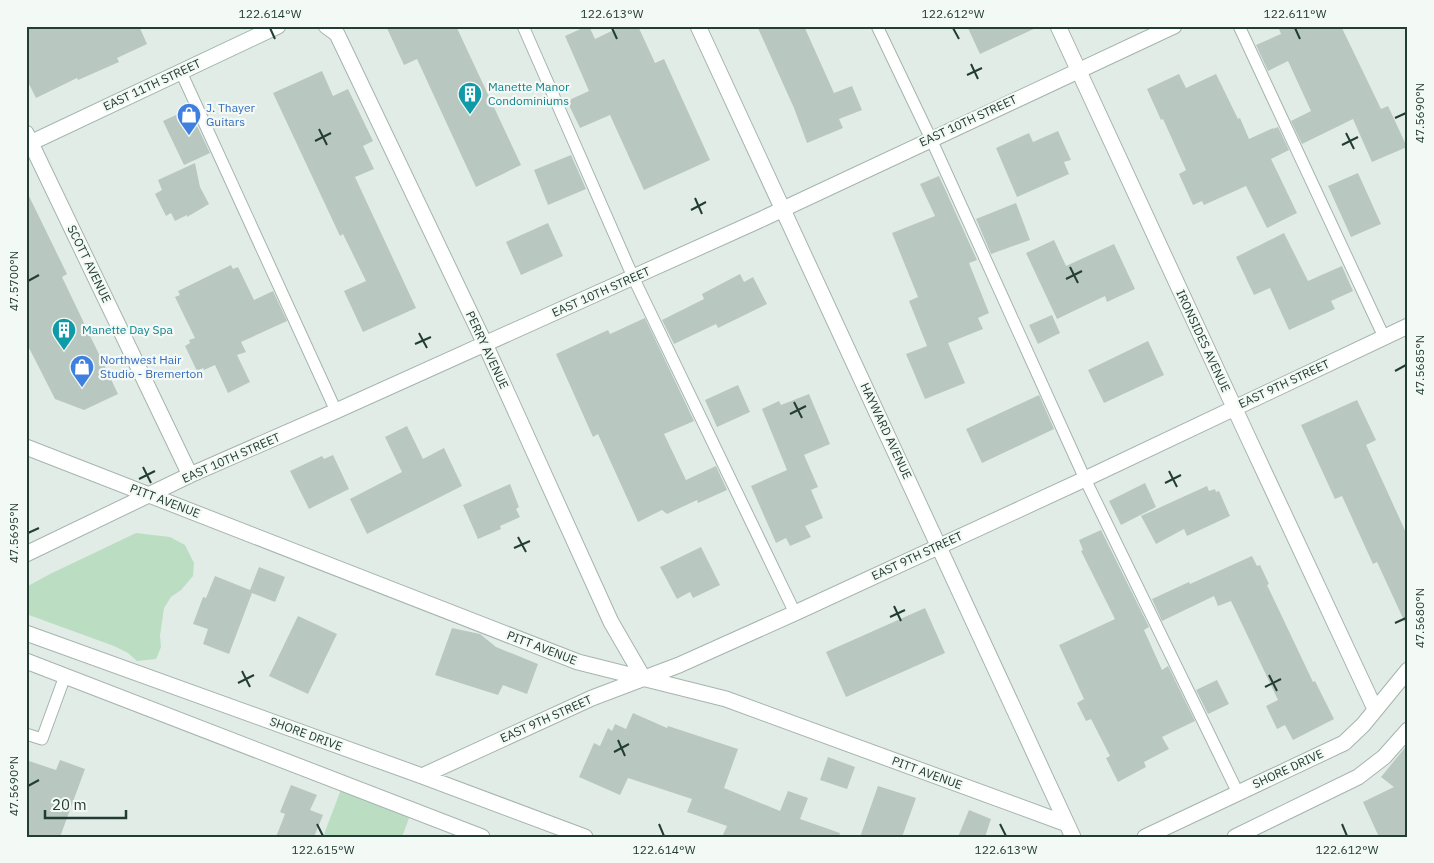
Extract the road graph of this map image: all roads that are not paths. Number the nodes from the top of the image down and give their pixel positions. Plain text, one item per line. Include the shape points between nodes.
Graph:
1 (278, 26) edge
2 (326, 26) edge
3 (523, 26) edge
4 (698, 26) edge
5 (877, 26) edge
6 (1058, 26) edge
7 (1174, 26) edge
8 (1239, 26) edge
9 (1079, 70) junction
10 (181, 72) junction
11 (931, 138) junction
12 (28, 140) edge
13 (783, 209) junction
14 (633, 277) junction
15 (1408, 326) edge
16 (1384, 336) junction
17 (485, 344) junction
18 (1234, 407) junction
19 (336, 411) junction
20 (26, 448) edge
21 (190, 475) junction
22 (1085, 479) junction
23 (150, 495) junction
24 (938, 547) junction
25 (26, 554) edge
26 (794, 613) junction
27 (26, 632) edge
28 (26, 661) edge
29 (1408, 670) edge
30 (65, 676) junction
31 (644, 679) junction
32 (1375, 709) junction
33 (1408, 730) edge
34 (26, 734) edge
35 (422, 776) junction
36 (1238, 793) junction
37 (1070, 830) edge
38 (482, 837) edge
39 (585, 837) edge
40 (1145, 837) edge
41 (1235, 837) edge

1 - 10 street, EAST 11TH STREET
2 - 17 street, PERRY AVENUE via 337,34
3 - 14 lane
4 - 13 street, HAYWARD AVENUE
5 - 11 lane
6 - 9 street, IRONSIDES AVENUE
7 - 9 street, EAST 10TH STREET
8 - 16 lane
9 - 11 street, EAST 10TH STREET
9 - 18 street, IRONSIDES AVENUE
10 - 12 street, EAST 11TH STREET
10 - 19 lane
11 - 13 street, EAST 10TH STREET
11 - 22 lane
12 - 21 street, SCOTT AVENUE
13 - 14 street, EAST 10TH STREET
13 - 24 street, HAYWARD AVENUE
14 - 17 street, EAST 10TH STREET
14 - 26 lane
15 - 16 street, EAST 9TH STREET
16 - 18 street, EAST 9TH STREET
17 - 19 street, EAST 10TH STREET
17 - 31 street, PERRY AVENUE via 611,622
18 - 22 street, EAST 9TH STREET
18 - 32 street, IRONSIDES AVENUE
19 - 21 street, EAST 10TH STREET
20 - 23 street, PITT AVENUE
21 - 23 street, EAST 10TH STREET
22 - 24 street, EAST 9TH STREET
22 - 36 lane
23 - 25 street, EAST 10TH STREET
23 - 31 street, PITT AVENUE via 578,662
24 - 26 street, EAST 9TH STREET
24 - 37 street, HAYWARD AVENUE
26 - 31 street, EAST 9TH STREET
27 - 35 street, SHORE DRIVE
28 - 30 street
29 - 32 street, SHORE DRIVE
30 - 34 lane via 42,739
30 - 38 street
31 - 35 street, EAST 9TH STREET via 592,698
31 - 37 street, PITT AVENUE via 726,699
32 - 36 street, SHORE DRIVE via 1344,743
33 - 41 street via 1384,757 1358,777
35 - 39 street, SHORE DRIVE
36 - 40 street, SHORE DRIVE

